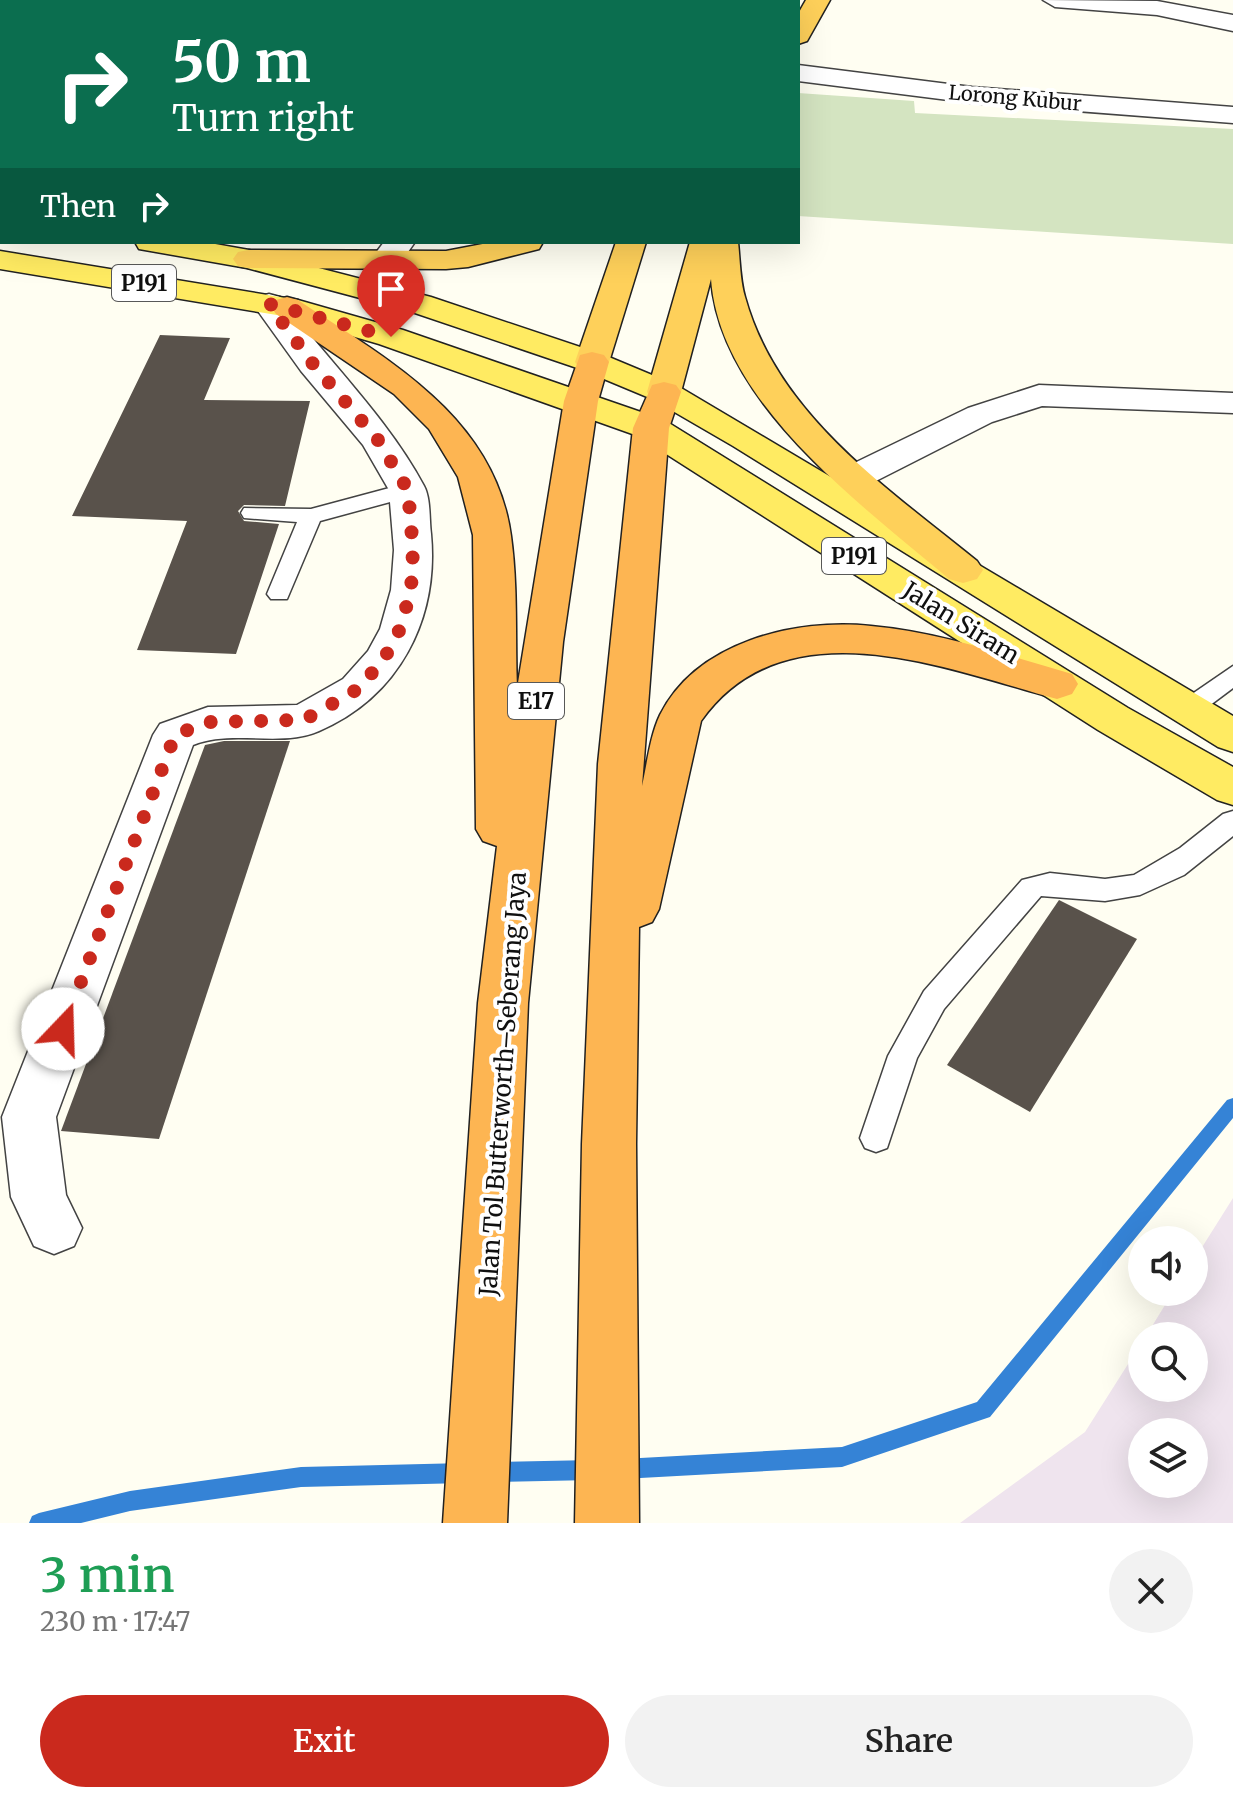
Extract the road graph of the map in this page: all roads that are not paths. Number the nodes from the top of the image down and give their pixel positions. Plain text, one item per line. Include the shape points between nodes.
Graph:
1 (818, 0) edge
2 (1055, 0) edge
3 (1233, 23) edge
4 (800, 32) edge
5 (800, 73) edge
6 (1233, 115) edge
7 (182, 244) edge
8 (520, 244) edge
9 (630, 244) edge
10 (704, 244) edge
11 (723, 244) edge
12 (214, 246) edge
13 (392, 252) edge
14 (249, 259) junction
15 (0, 260) edge
16 (278, 306) junction
17 (586, 382) junction
18 (1233, 403) edge
19 (658, 410) junction
20 (855, 477) junction
21 (408, 490) junction
22 (252, 513) dead end
23 (311, 516) junction
24 (963, 570) junction
25 (279, 594) dead end
26 (1233, 675) edge
27 (1057, 684) junction
28 (1188, 709) junction
29 (1233, 736) edge
30 (1233, 788) edge
31 (1233, 821) edge
32 (503, 1003) junction
33 (612, 1015) junction
34 (876, 1138) dead end
35 (54, 1228) dead end
36 (475, 1523) edge
37 (607, 1523) edge

1 - 4 highway
2 - 3 street via 1157,8
5 - 6 street, Lorong Kubur via 972,95
7 - 12 main road, P191
8 - 13 highway via 468,258
9 - 17 highway, E17
10 - 19 highway
11 - 20 highway via 729,312 773,395
12 - 14 main road, P191
13 - 14 highway
14 - 17 main road, P191 via 420,304
15 - 16 main road, P191
16 - 17 main road, P191
16 - 21 street via 313,364 378,440
16 - 32 highway via 406,387 443,423 476,477 492,535
17 - 19 main road, P191
17 - 32 highway, Jalan Tol Butterworth–Seberang Jaya / E17 via 543,642
18 - 20 street via 1039,395 980,415
19 - 24 main road, Jalan Siram / P191
19 - 27 main road, Jalan Siram / P191
19 - 33 highway via 620,764
20 - 24 highway
21 - 23 lane
21 - 35 street via 411,590 384,659 358,689 304,720 208,722 175,735 29,1117 39,1197
22 - 23 lane
23 - 25 lane
24 - 28 main road, Jalan Siram / P191
26 - 28 lane
27 - 30 main road, Jalan Siram / P191
27 - 33 highway via 868,639 793,643 739,660 704,685 680,718
28 - 29 main road, Jalan Siram / P191
31 - 34 lane via 1142,884 1107,891 1055,884 1032,888 934,1000 903,1056
32 - 36 highway, Jalan Tol Butterworth–Seberang Jaya / E17
33 - 37 highway

